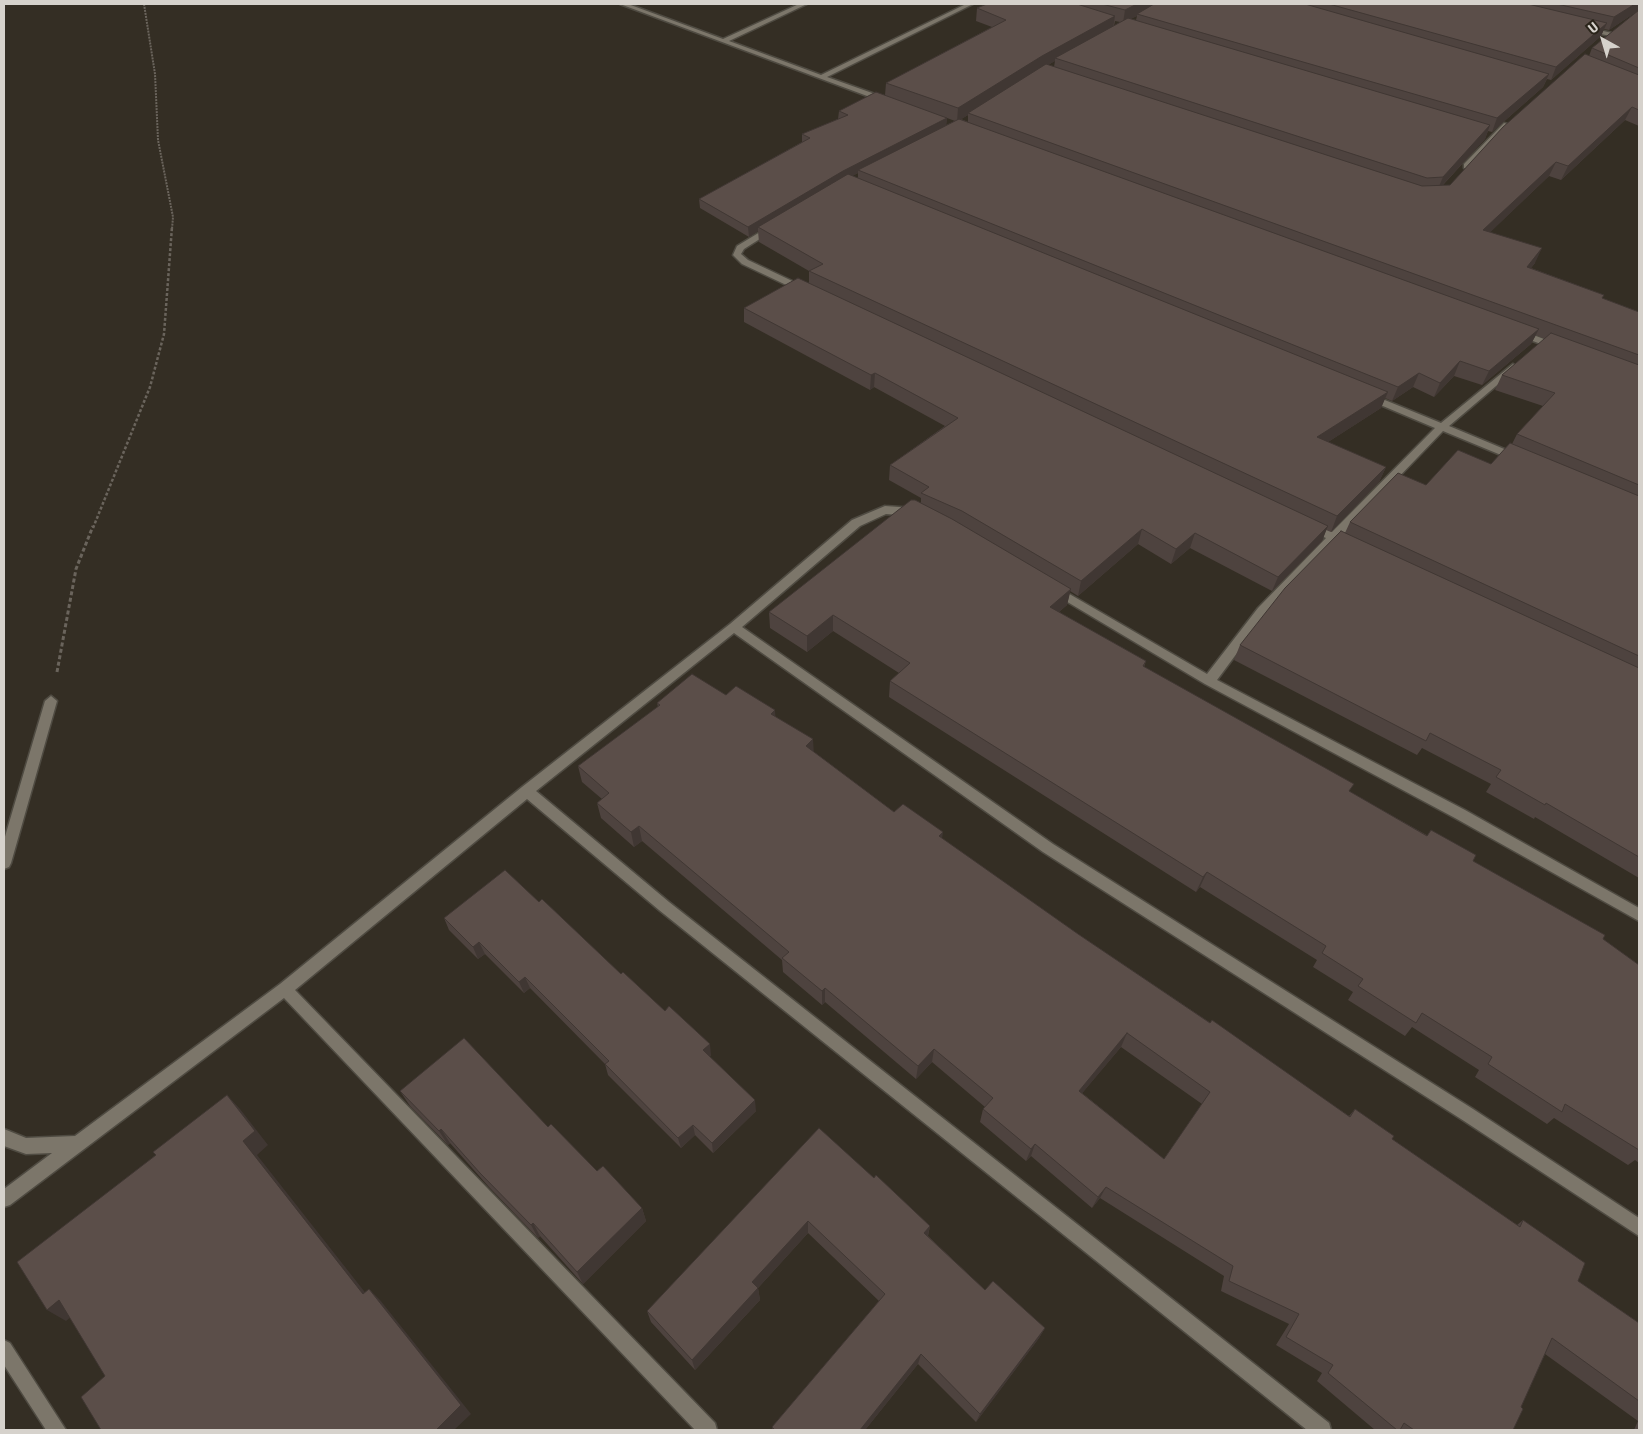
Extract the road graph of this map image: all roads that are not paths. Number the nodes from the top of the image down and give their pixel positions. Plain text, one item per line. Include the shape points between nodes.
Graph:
1 (623, 4) edge
2 (804, 4) edge
3 (970, 4) edge
4 (1581, 27) edge
5 (1618, 29) edge
6 (723, 41) junction
7 (822, 77) junction
8 (894, 104) edge
9 (1515, 118) edge
10 (1484, 134) edge
11 (1493, 137) junction
12 (1461, 173) edge
13 (781, 223) edge
14 (817, 296) edge
15 (1515, 331) edge
16 (1569, 351) edge
17 (1522, 360) edge
18 (1361, 394) edge
19 (1442, 427) junction
20 (1523, 461) edge
21 (924, 516) edge
22 (1299, 522) edge
23 (1333, 538) junction
24 (1360, 550) edge
25 (1042, 583) edge
26 (734, 627) junction
27 (1209, 680) junction
28 (52, 701) road end
29 (527, 791) junction
30 (4, 863) edge
31 (1639, 915) edge
32 (285, 989) junction
33 (4, 1137) edge
34 (75, 1144) junction
35 (4, 1198) edge
36 (1639, 1228) edge
37 (4, 1349) edge
38 (56, 1430) edge
39 (708, 1430) edge
40 (1322, 1430) edge

1 - 6 street
2 - 6 street
3 - 7 street
4 - 5 street via 1607,37
6 - 7 street
7 - 8 street
9 - 11 street
10 - 11 street
11 - 12 street
13 - 14 street via 740,248 737,255
15 - 16 street via 1540,344
17 - 19 street
18 - 19 street
19 - 20 street
19 - 23 street
21 - 26 street via 916,512 885,510 856,523
22 - 23 street
23 - 24 street
23 - 27 street via 1262,611
25 - 27 street
26 - 29 street
26 - 36 street via 1048,848 1467,1114
27 - 31 street via 1460,814
28 - 30 street
29 - 32 street
29 - 40 street via 664,906
32 - 34 street
32 - 39 street
33 - 34 street via 26,1146
34 - 35 street
37 - 38 street

